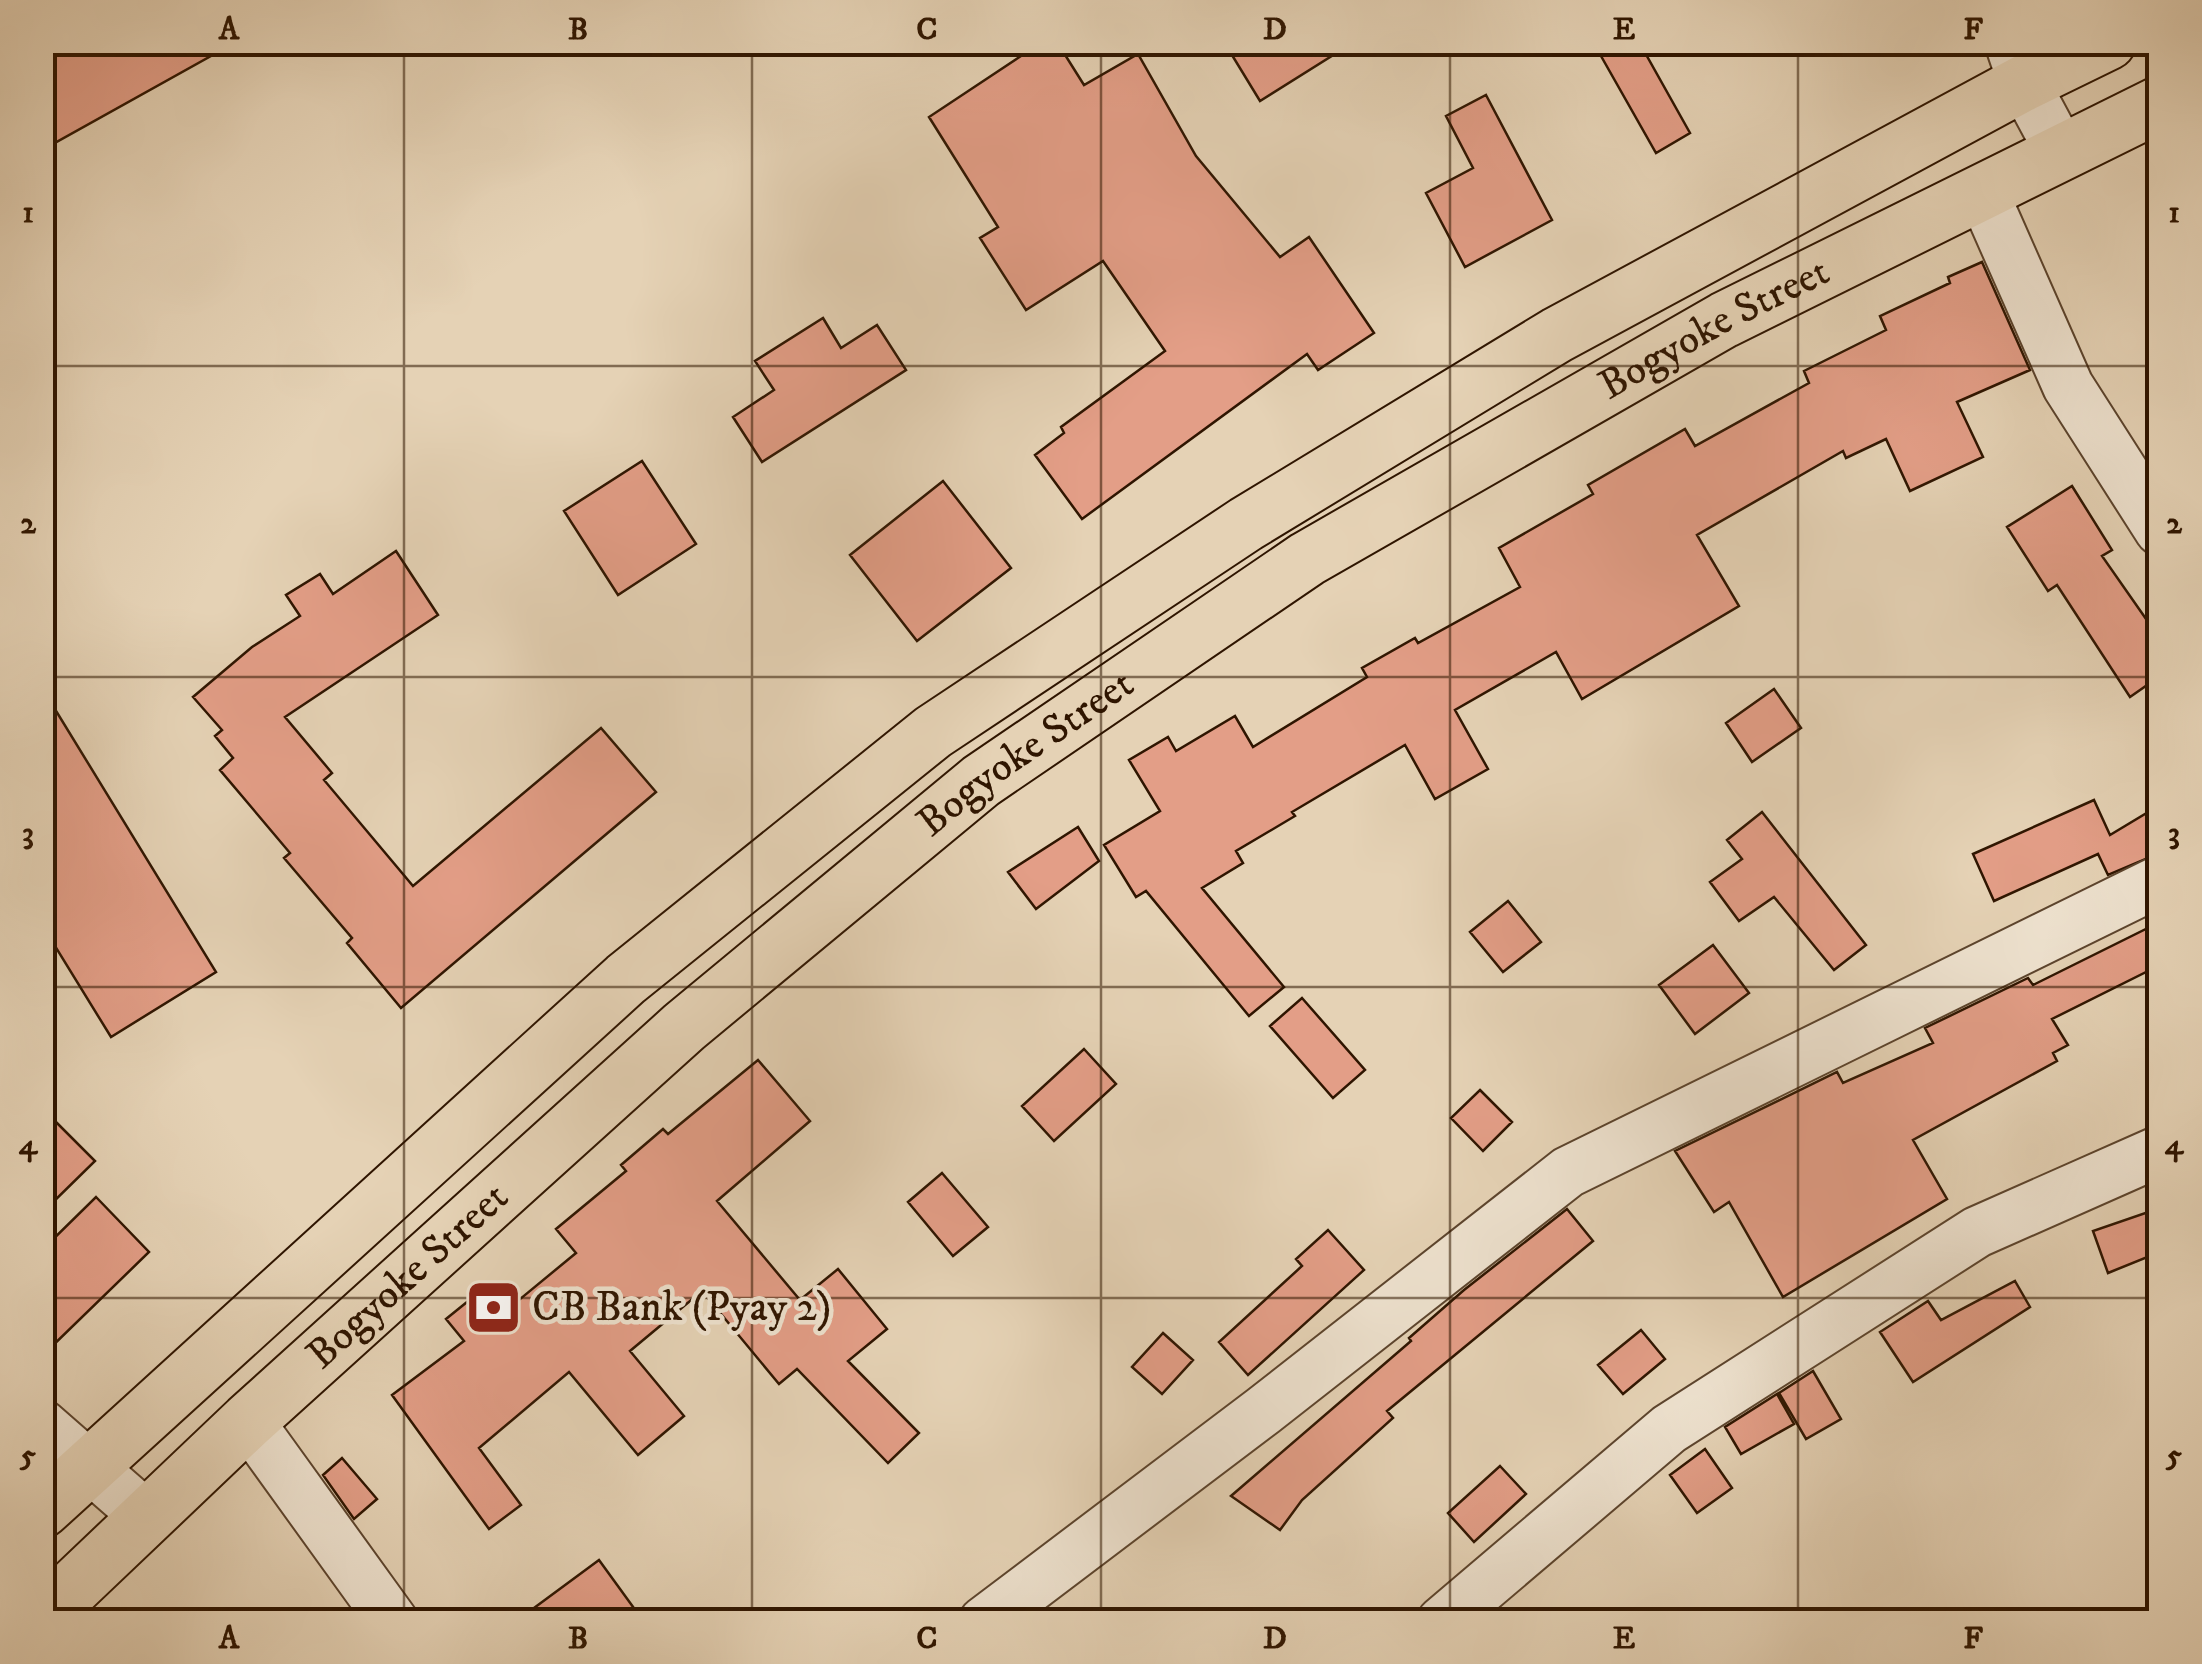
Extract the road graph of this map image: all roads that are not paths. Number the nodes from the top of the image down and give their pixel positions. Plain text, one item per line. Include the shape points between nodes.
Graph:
1 (2108, 42) edge
2 (2017, 63) edge
3 (2160, 104) edge
4 (2061, 152) junction
5 (1982, 192) junction
6 (2160, 530) edge
7 (2160, 880) edge
8 (2160, 1151) edge
9 (248, 1421) junction
10 (42, 1425) edge
11 (88, 1467) junction
12 (42, 1510) edge
13 (146, 1516) junction
14 (42, 1617) edge
15 (393, 1622) edge
16 (984, 1622) edge
17 (1442, 1622) edge

1 - 2 main road, Bogyoke Street
2 - 4 street
2 - 11 main road, Bogyoke Street via 1246,524 934,732 626,978
3 - 4 main road, Bogyoke Street
4 - 5 main road, Bogyoke Street
5 - 6 street via 2068,386
5 - 9 main road, Bogyoke Street via 1724,320 1307,559 981,781 684,1027
7 - 16 street via 1568,1172
8 - 17 street via 1976,1232 1669,1429
9 - 13 main road, Bogyoke Street
9 - 15 street
10 - 11 street
11 - 12 main road, Bogyoke Street
11 - 13 street
13 - 14 main road, Bogyoke Street

